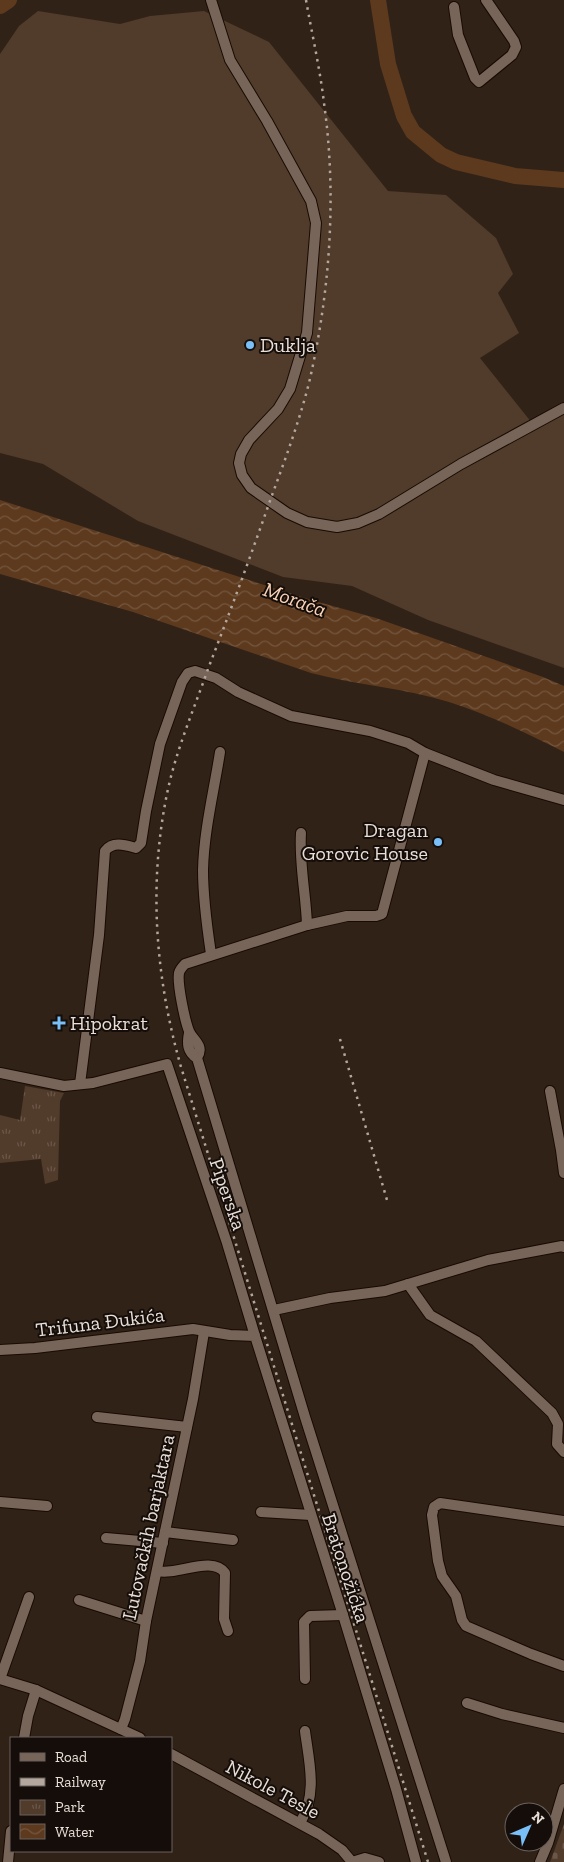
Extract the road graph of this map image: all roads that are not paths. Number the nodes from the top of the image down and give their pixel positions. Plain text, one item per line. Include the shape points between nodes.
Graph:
1 (211, 0) edge
2 (486, 0) edge
3 (454, 7) dead end
4 (564, 408) edge
5 (220, 752) dead end
6 (425, 753) junction
7 (564, 800) edge
8 (301, 833) dead end
9 (307, 925) junction
10 (211, 954) junction
11 (0, 1073) edge
12 (80, 1084) junction
13 (550, 1091) dead end
14 (564, 1173) edge
15 (563, 1244) edge
16 (408, 1284) junction
17 (274, 1310) junction
18 (204, 1332) junction
19 (255, 1336) junction
20 (0, 1350) edge
21 (97, 1417) dead end
22 (187, 1427) junction
23 (564, 1452) edge
24 (0, 1502) edge
25 (47, 1506) dead end
26 (261, 1512) dead end
27 (311, 1515) junction
28 (564, 1521) edge
29 (165, 1532) junction
30 (106, 1538) dead end
31 (233, 1540) dead end
32 (163, 1543) junction
33 (156, 1571) junction
34 (29, 1597) dead end
35 (79, 1600) dead end
36 (343, 1615) junction
37 (146, 1622) junction
38 (228, 1631) dead end
39 (564, 1666) edge
40 (0, 1679) edge
41 (305, 1679) dead end
42 (36, 1690) junction
43 (468, 1702) dead end
44 (564, 1728) edge
45 (121, 1729) junction
46 (305, 1731) dead end
47 (24, 1737) edge
48 (138, 1737) edge
49 (172, 1755) edge
50 (564, 1789) edge
51 (300, 1823) junction
52 (10, 1841) edge
53 (8, 1862) edge
54 (352, 1862) edge
55 (379, 1862) edge
56 (416, 1862) edge
57 (446, 1862) edge
58 (540, 1862) edge

1 - 4 street via 230,60 311,202 316,223 307,332 290,389 241,454 242,475 251,488 287,513 307,522 337,527 358,523
2 - 3 street via 516,47 512,55 479,82 458,35
5 - 10 street via 203,871
6 - 7 street via 494,780
6 - 9 street via 382,914 347,916
6 - 12 street via 370,731 291,716 238,692 216,678 195,671 188,673 160,744 141,843 136,848 113,844 105,851 99,935
8 - 9 street
9 - 10 street
10 - 17 street via 185,964 180,970 179,986 189,1032 199,1044 197,1058
11 - 12 street, Piperska via 64,1086
12 - 19 street, Piperska via 169,1063
13 - 14 street
15 - 16 street via 488,1260
16 - 17 street
16 - 23 street via 430,1314 476,1341 552,1413 558,1424 557,1444
17 - 57 street
18 - 19 street
18 - 20 street, Trifuna Đukića via 193,1330
18 - 22 street, Lutovačkih barjaktara
19 - 27 street, Bratonožićka
21 - 22 street
22 - 29 street, Lutovačkih barjaktara
24 - 25 street
26 - 27 street
27 - 36 street, Bratonožićka
28 - 39 street via 440,1503 434,1507 432,1515 442,1576 456,1596 466,1626
29 - 31 street
29 - 32 street, Lutovačkih barjaktara
30 - 32 street
32 - 33 street, Lutovačkih barjaktara
33 - 37 street, Lutovačkih barjaktara
33 - 38 street via 182,1571 211,1564 220,1567 225,1573 224,1619
34 - 40 street
35 - 37 street
36 - 41 street via 310,1616 304,1622
36 - 56 street, Bratonožićka
37 - 45 street, Lutovačkih barjaktara via 140,1661
40 - 42 street
42 - 45 street
42 - 47 street
43 - 44 street via 502,1714
45 - 48 street
46 - 51 street via 312,1784 308,1811
49 - 51 street, Nikole Tesle
50 - 58 street
51 - 54 street, Nikole Tesle via 336,1845
52 - 53 street
54 - 55 street via 365,1858

